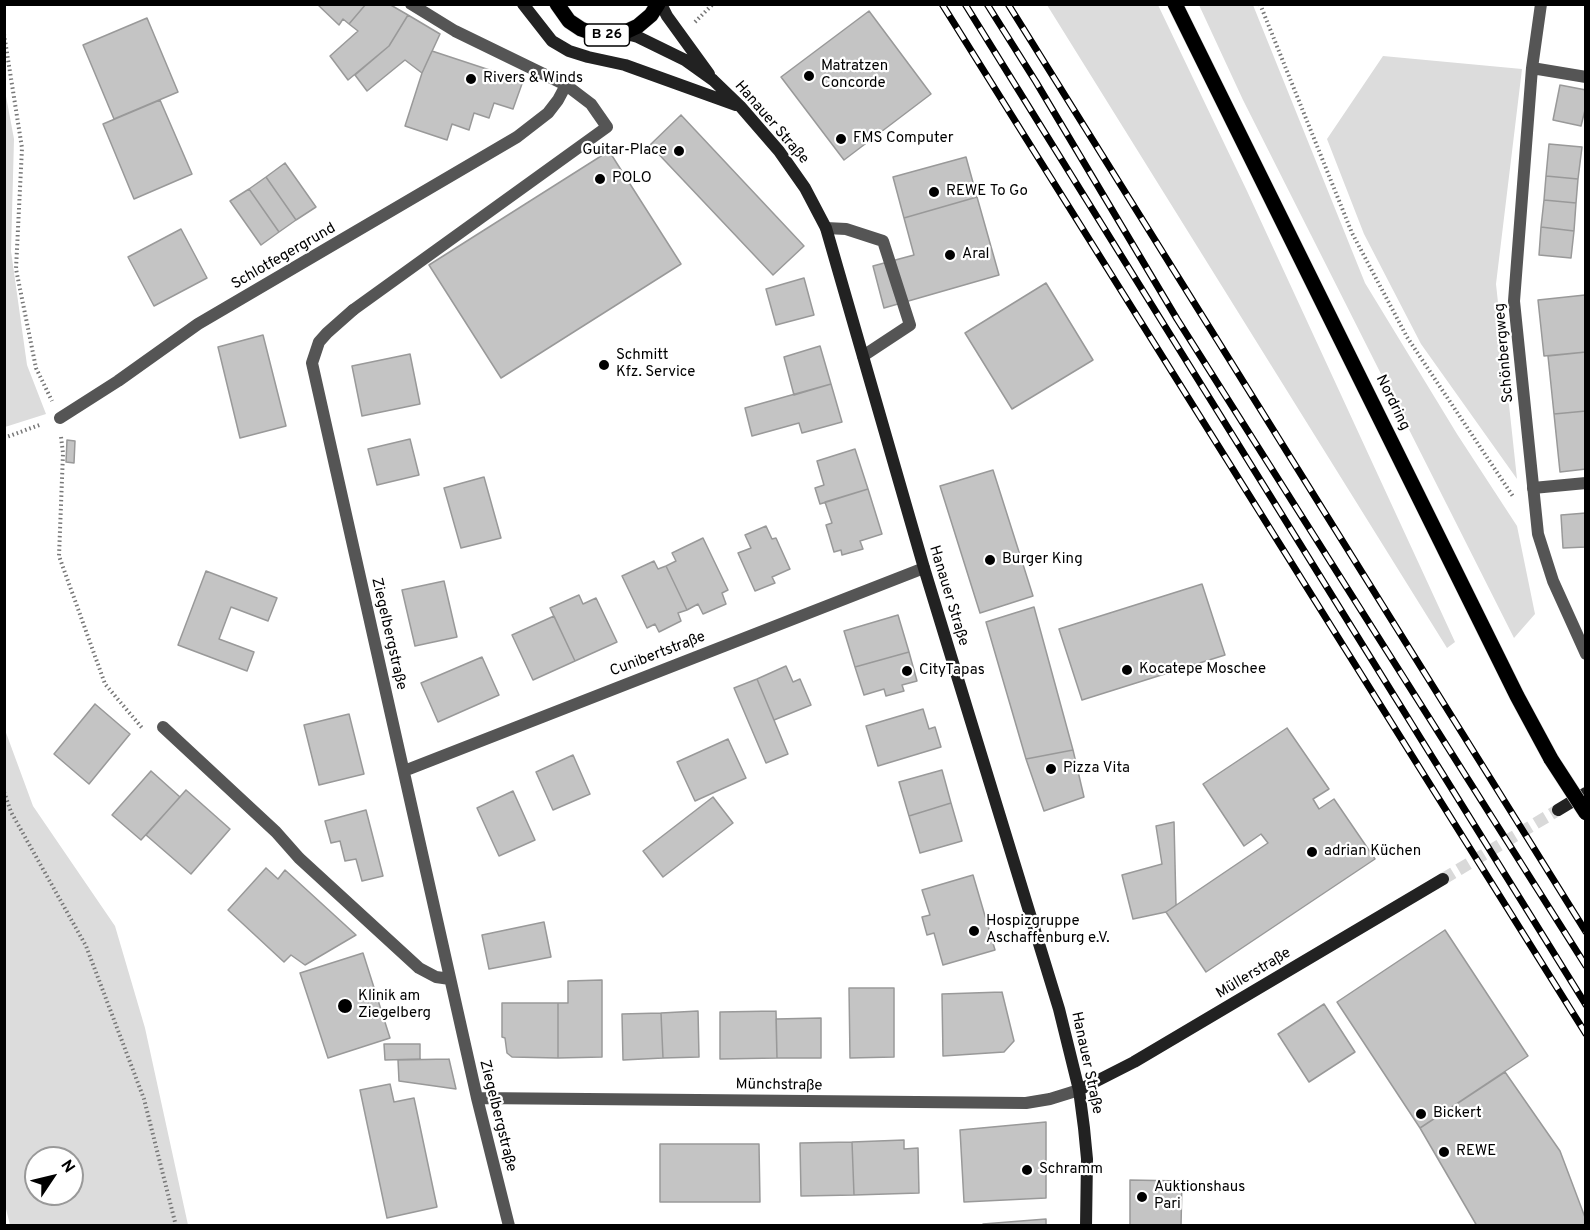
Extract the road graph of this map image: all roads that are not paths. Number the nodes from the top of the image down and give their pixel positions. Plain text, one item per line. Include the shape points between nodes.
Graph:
1 (411, 4) edge
2 (523, 4) edge
3 (557, 4) edge
4 (660, 4) edge
5 (1175, 4) edge
6 (1541, 4) edge
7 (623, 33) junction
8 (1532, 68) junction
9 (1586, 77) edge
10 (713, 80) junction
11 (566, 85) junction
12 (740, 106) junction
13 (826, 228) junction
14 (863, 356) junction
15 (60, 418) road end
16 (1586, 483) edge
17 (1533, 488) junction
18 (924, 568) junction
19 (1586, 654) edge
20 (163, 727) dead end
21 (404, 771) junction
22 (1586, 793) edge
23 (1558, 810) tunnel mouth
24 (1586, 813) edge
25 (1443, 879) tunnel mouth
26 (450, 979) junction
27 (1079, 1090) junction
28 (477, 1098) junction
29 (509, 1226) edge
30 (1086, 1226) edge

1 - 11 street via 455,31
2 - 12 main road, B 26 via 552,41 569,51 625,65
3 - 7 main road, B 26 via 569,21 581,29 595,34
4 - 7 main road, B 26 via 638,26
4 - 10 main road, Hanauer Straße / B 26
5 - 24 main road, Nordring, bridge via 1517,696
6 - 8 street, Schönbergweg
7 - 10 main road, Hanauer Straße / B 26 via 685,60
8 - 9 street
8 - 17 street, Schönbergweg via 1514,301
10 - 12 main road, Hanauer Straße / B 26
11 - 15 street, Schlotfegergrund via 548,113 518,138 198,324
11 - 21 street, Ziegelbergstraße via 591,105 607,127 353,310 319,342 312,363
12 - 13 main road, Hanauer Straße / B 26 via 793,169
13 - 14 main road, Hanauer Straße / B 26
13 - 14 street via 846,229 883,241 910,325
14 - 18 main road, Hanauer Straße / B 26
16 - 17 street
17 - 19 street, Schönbergweg via 1538,534 1553,581
18 - 21 street, Cunibertstraße
18 - 27 main road, Hanauer Straße / B 26 via 1059,1009
20 - 26 street via 418,968
21 - 26 street, Ziegelbergstraße
22 - 23 main road
25 - 27 main road, Müllerstraße via 1173,1040
26 - 28 street, Ziegelbergstraße
27 - 28 street, Münchstraße via 1026,1103
27 - 30 main road, Hanauer Straße / B 26 via 1087,1159
28 - 29 street, Ziegelbergstraße

